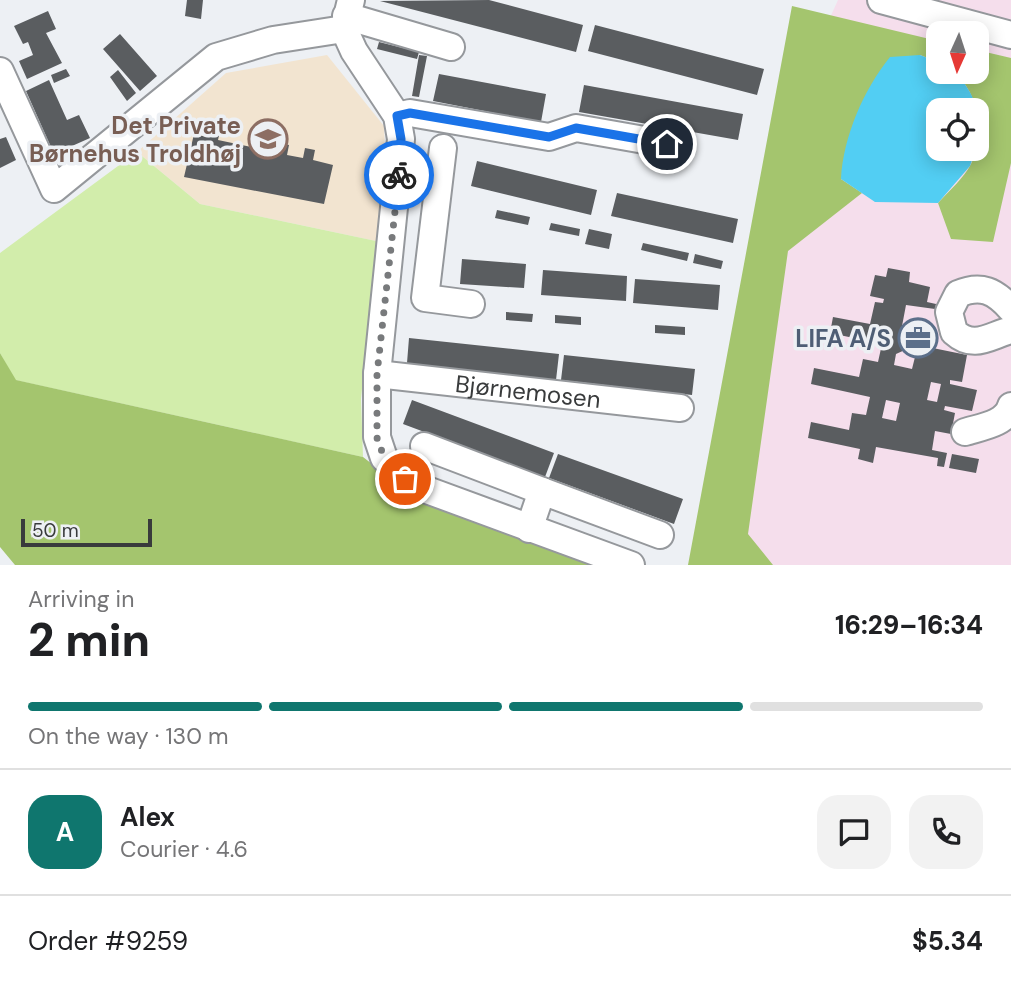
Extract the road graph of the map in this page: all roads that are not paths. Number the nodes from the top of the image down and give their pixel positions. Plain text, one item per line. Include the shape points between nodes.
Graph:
1 (881, 0) edge
2 (347, 15) edge
3 (1011, 35) edge
4 (451, 47) dead end
5 (0, 71) edge
6 (397, 116) junction
7 (667, 144) dead end
8 (443, 148) dead end
9 (392, 229) junction
10 (433, 237) junction
11 (471, 304) dead end
12 (1011, 309) edge
13 (1011, 330) edge
14 (377, 374) junction
15 (1011, 406) edge
16 (680, 408) dead end
17 (965, 432) dead end
18 (424, 446) dead end
19 (542, 491) junction
20 (529, 529) junction
21 (660, 535) dead end
22 (631, 565) edge

1 - 3 street
2 - 4 street
2 - 5 street via 216,57 54,188
2 - 6 street via 354,51
6 - 7 street via 410,113 549,137 576,128
6 - 9 street via 401,162
8 - 10 street
9 - 10 street
9 - 14 street
10 - 11 street via 425,298
12 - 13 street via 989,290 978,288 958,294 949,312 954,332 970,341
14 - 16 street, Bjørnemosen
14 - 20 street via 377,438 384,457 396,470 416,486
15 - 17 street via 996,423
18 - 19 street
19 - 20 street
19 - 21 street
20 - 22 street

